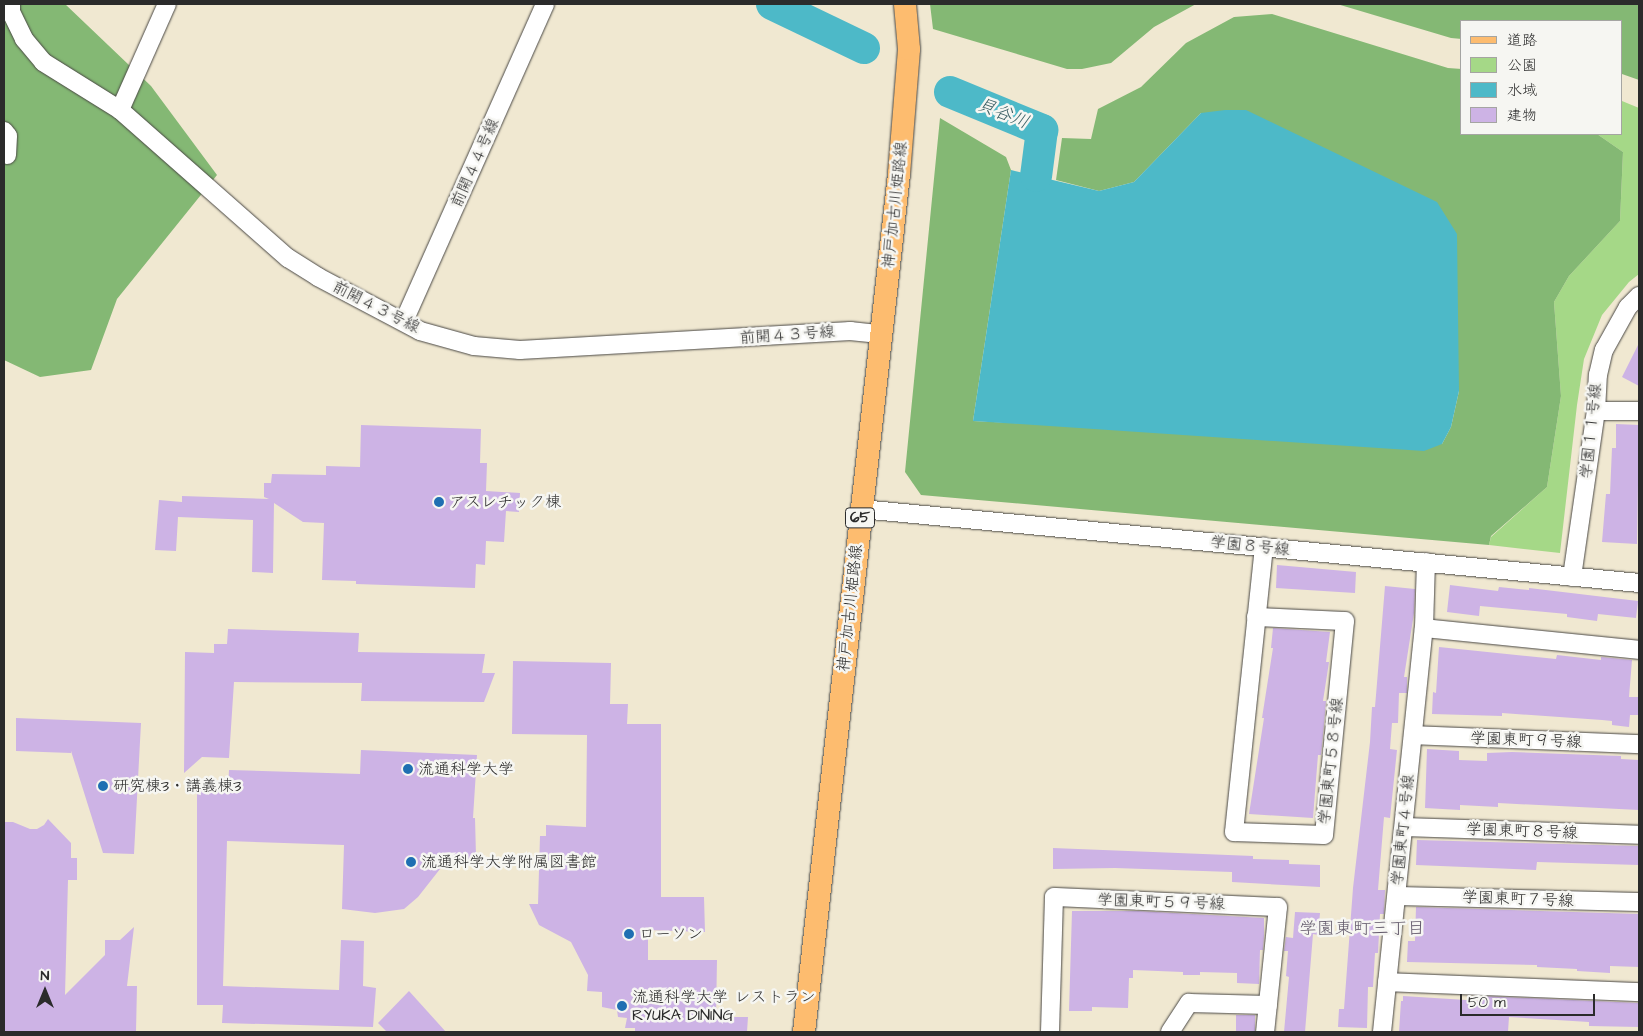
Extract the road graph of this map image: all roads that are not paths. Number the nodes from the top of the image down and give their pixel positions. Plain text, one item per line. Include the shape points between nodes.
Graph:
1 (11, 4) edge
2 (167, 4) edge
3 (545, 4) edge
4 (905, 4) edge
5 (120, 110) junction
6 (4, 130) edge
7 (7, 155) dead end
8 (1639, 296) edge
9 (404, 321) junction
10 (880, 334) junction
11 (1596, 411) junction
12 (1639, 411) edge
13 (861, 509) junction
14 (1264, 547) junction
15 (1426, 562) junction
16 (1572, 577) junction
17 (1639, 583) edge
18 (1256, 617) junction
19 (1424, 628) junction
20 (1639, 650) edge
21 (1413, 735) junction
22 (1639, 744) edge
23 (1404, 827) junction
24 (1639, 835) edge
25 (1397, 896) junction
26 (1639, 902) edge
27 (1387, 982) junction
28 (1639, 992) edge
29 (1268, 1005) junction
30 (804, 1032) edge
31 (1050, 1032) edge
32 (1170, 1032) edge
33 (1265, 1032) edge
34 (1382, 1032) edge

1 - 5 street, 前開４３号線 via 11,12 24,39 43,62
2 - 5 street
3 - 9 street, 前開４４号線
4 - 10 main road, 神戸加古川姫路線 / 65 via 909,49 899,174
5 - 9 street, 前開４３号線 via 288,258
6 - 7 street via 8,136
8 - 11 street, 学園１１号線 via 1628,307 1604,350 1598,375
9 - 10 street, 前開４３号線 via 420,331 474,346 520,350 850,331
10 - 13 main road, 神戸加古川姫路線 / 65
11 - 12 street
11 - 16 street, 学園１１号線
13 - 14 street, 学園８号線
13 - 30 main road, 神戸加古川姫路線 / 65
14 - 15 street, 学園８号線
14 - 18 street, 学園東町５８号線
15 - 16 street, 学園８号線
15 - 19 street, 学園東町４号線
16 - 17 street, 学園８号線
18 - 18 street, 学園東町５８号線 via 1234,832 1324,835 1345,621
19 - 20 street
19 - 21 street, 学園東町４号線
21 - 22 street, 学園東町９号線
21 - 23 street, 学園東町４号線
23 - 24 street, 学園東町８号線
23 - 25 street, 学園東町４号線
25 - 26 street, 学園東町７号線
25 - 27 street, 学園東町４号線
27 - 28 street
27 - 34 street, 学園東町４号線
29 - 31 street, 学園東町５９号線 via 1278,907 1054,898
29 - 32 street via 1189,1003
29 - 33 street, 学園東町５９号線

